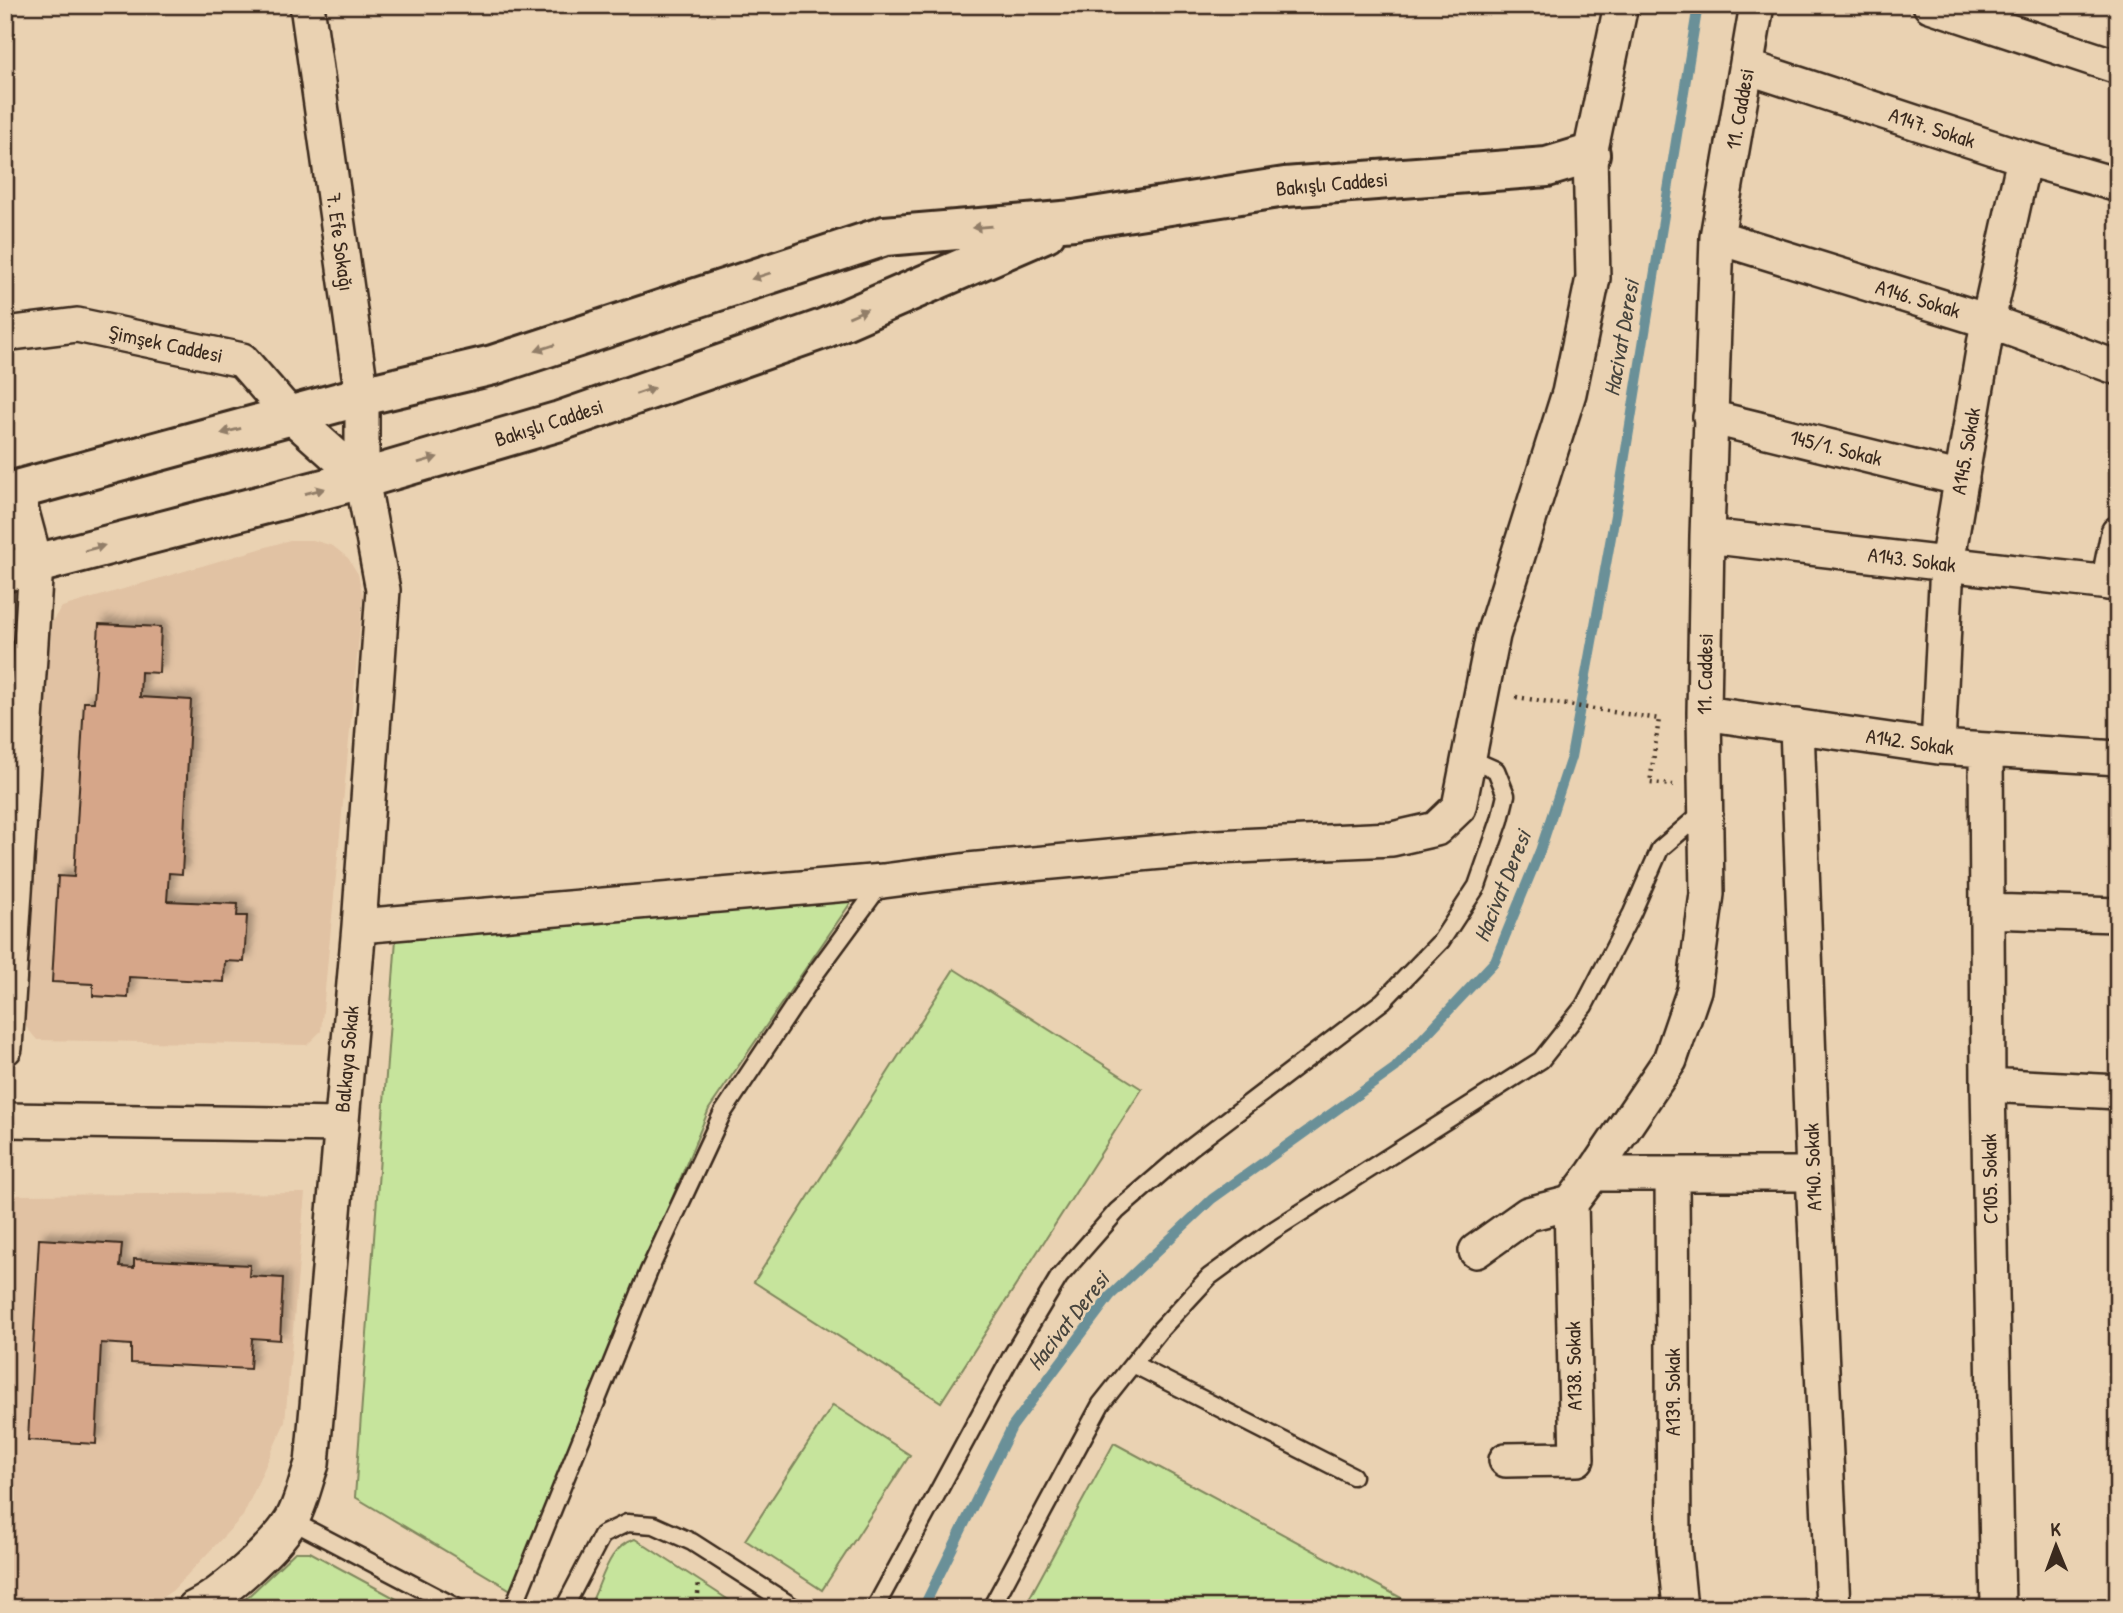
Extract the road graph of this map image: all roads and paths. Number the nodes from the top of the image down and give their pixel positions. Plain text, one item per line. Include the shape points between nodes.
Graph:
1 (306, 5) edge
2 (1621, 5) edge
3 (1757, 5) edge
4 (1930, 5) edge
5 (1747, 67) junction
6 (2118, 67) edge
7 (1591, 154) junction
8 (2024, 158) junction
9 (2118, 185) edge
10 (1074, 220) junction
11 (1717, 237) junction
12 (1988, 321) junction
13 (5, 334) edge
14 (2118, 368) edge
15 (362, 396) junction
16 (290, 415) junction
17 (1710, 417) junction
18 (362, 479) junction
19 (1962, 479) junction
20 (10, 492) edge
21 (2118, 533) edge
22 (1707, 536) junction
23 (1947, 564) junction
24 (21, 568) edge
25 (2113, 584) edge
26 (1509, 696) dead end
27 (1704, 713) junction
28 (1797, 726) junction
29 (1938, 747) junction
30 (1986, 751) junction
31 (1469, 758) junction
32 (2118, 758) edge
33 (1705, 799) junction
34 (883, 881) junction
35 (1987, 911) junction
36 (2118, 915) edge
37 (359, 926) junction
38 (5, 1048) edge
39 (1988, 1085) junction
40 (2118, 1092) edge
41 (5, 1120) edge
42 (341, 1125) junction
43 (1592, 1174) junction
44 (1813, 1174) junction
45 (1672, 1176) junction
46 (1571, 1203) junction
47 (1476, 1251) dead end
48 (1133, 1364) junction
49 (1506, 1460) dead end
50 (1353, 1476) dead end
51 (292, 1521) junction
52 (699, 1581) dead end
53 (202, 1606) edge
54 (458, 1608) edge
55 (513, 1608) edge
56 (564, 1608) edge
57 (697, 1608) edge
58 (795, 1608) edge
59 (874, 1608) edge
60 (991, 1608) edge
61 (1680, 1608) edge
62 (1833, 1608) edge
63 (1998, 1608) edge

1 - 15 street, 7. Efe Sokağı
2 - 7 street
3 - 5 street, 11. Caddesi
4 - 6 street
5 - 8 street, A147. Sokak
5 - 11 street, 11. Caddesi
7 - 10 street, Bakışlı Caddesi via 1547,167 1285,187
7 - 31 street via 1593,278 1569,393 1493,635
8 - 9 street, A147. Sokak
8 - 12 street, A145. Sokak
10 -> 15 street, Bakışlı Caddesi via 885,236 493,365
18 -> 10 street, Bakışlı Caddesi via 560,421 823,329
11 - 12 street, A146. Sokak
11 - 17 street, 11. Caddesi
12 - 14 street, A146. Sokak
12 - 19 street, A145. Sokak
13 - 16 street, Şimşek Caddesi via 77,326 242,360
15 - 16 street, Bakışlı Caddesi
15 - 18 street, 7. Efe Sokağı
16 - 18 street, Şimşek Caddesi
16 -> 20 street, Bakışlı Caddesi
17 - 19 street, 145/1. Sokak
17 - 22 street, 11. Caddesi
24 -> 18 street, Bakışlı Caddesi
18 - 37 street, Balkaya Sokak via 383,590
19 - 23 street, A145. Sokak
20 - 24 street
21 - 25 street
22 - 23 street, A143. Sokak
22 - 27 street, 11. Caddesi
23 - 25 street, A143. Sokak
23 - 29 street, A145. Sokak
24 - 38 street
26 - 33 path via 1659,719 1650,783
27 - 28 street, A142. Sokak
27 - 33 street, 11. Caddesi
28 - 29 street, A142. Sokak
28 - 44 street, A140. Sokak
29 - 30 street, A142. Sokak
30 - 32 street, A142. Sokak
30 - 35 street, C105. Sokak
31 - 34 street via 1459,807 1436,829 1392,839 1216,847
31 - 59 lane via 1496,770 1506,795 1477,886 1441,941 1383,1001 1127,1202 1059,1277
33 - 43 street, 11. Caddesi via 1707,894 1694,990 1670,1060
33 - 48 lane via 1660,849 1584,1006 1541,1060 1272,1231 1209,1277
34 - 37 street
34 - 55 lane via 722,1114 649,1271
35 - 36 street
35 - 39 street, C105. Sokak
37 - 42 street, Balkaya Sokak
39 - 40 street
39 - 63 street, C105. Sokak
41 - 42 street
42 - 51 street, Balkaya Sokak via 312,1465
43 - 45 street
43 - 46 street, 11. Caddesi
44 - 45 street
44 - 62 street, A140. Sokak
45 - 61 street, A139. Sokak via 1674,1547
46 - 47 street via 1528,1214
46 - 49 street, A138. Sokak via 1577,1459
48 - 50 lane
48 - 60 lane via 1101,1404
51 - 53 street, Balkaya Sokak via 258,1559
51 - 54 lane
52 - 57 path
56 - 58 lane via 602,1535 627,1523 654,1525 692,1542

